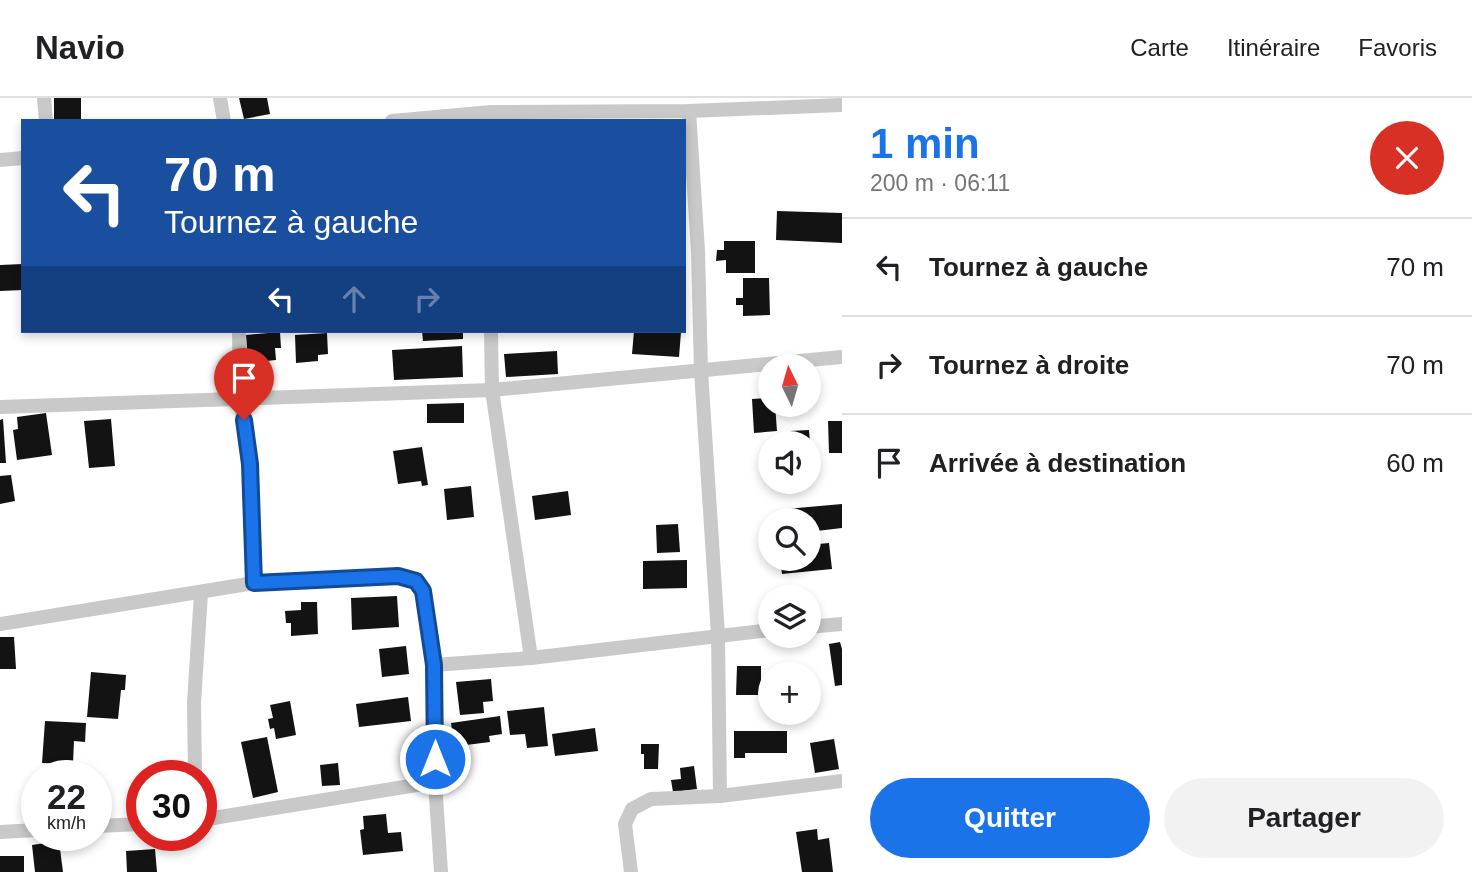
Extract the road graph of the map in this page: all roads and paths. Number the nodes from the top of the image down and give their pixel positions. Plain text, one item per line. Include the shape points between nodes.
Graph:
1 (44, 98) edge
2 (220, 98) edge
3 (842, 105) edge
4 (490, 110) edge
5 (689, 111) junction
6 (46, 119) edge
7 (225, 119) edge
8 (410, 119) edge
9 (21, 158) edge
10 (0, 160) edge
11 (239, 333) edge
12 (491, 333) edge
13 (842, 357) edge
14 (701, 371) junction
15 (492, 390) junction
16 (240, 398) junction
17 (0, 407) edge
18 (254, 583) junction
19 (201, 593) junction
20 (0, 624) edge
21 (842, 624) edge
22 (821, 626) edge
23 (758, 632) edge
24 (718, 635) junction
25 (531, 658) junction
26 (434, 665) junction
27 (195, 760) edge
28 (842, 781) edge
29 (435, 782) junction
30 (720, 796) junction
31 (217, 817) edge
32 (21, 831) edge
33 (0, 832) edge
34 (441, 872) edge
35 (631, 872) edge

1 - 6 street
2 - 7 street
3 - 5 street
4 - 5 street
4 - 8 street
5 - 14 street
9 - 10 street
11 - 16 street
12 - 15 street
13 - 14 street
14 - 15 street
14 - 24 street
15 - 16 street
15 - 25 street
16 - 17 street
16 - 18 street via 250,464
18 - 19 street
18 - 26 street via 398,576 416,581 423,591
19 - 20 street
19 - 27 street
21 - 22 street
23 - 24 street
24 - 25 street
24 - 30 street
25 - 26 street
26 - 29 street
28 - 30 street
29 - 31 street
29 - 34 street
30 - 35 street via 651,799 632,808 625,824
32 - 33 street

